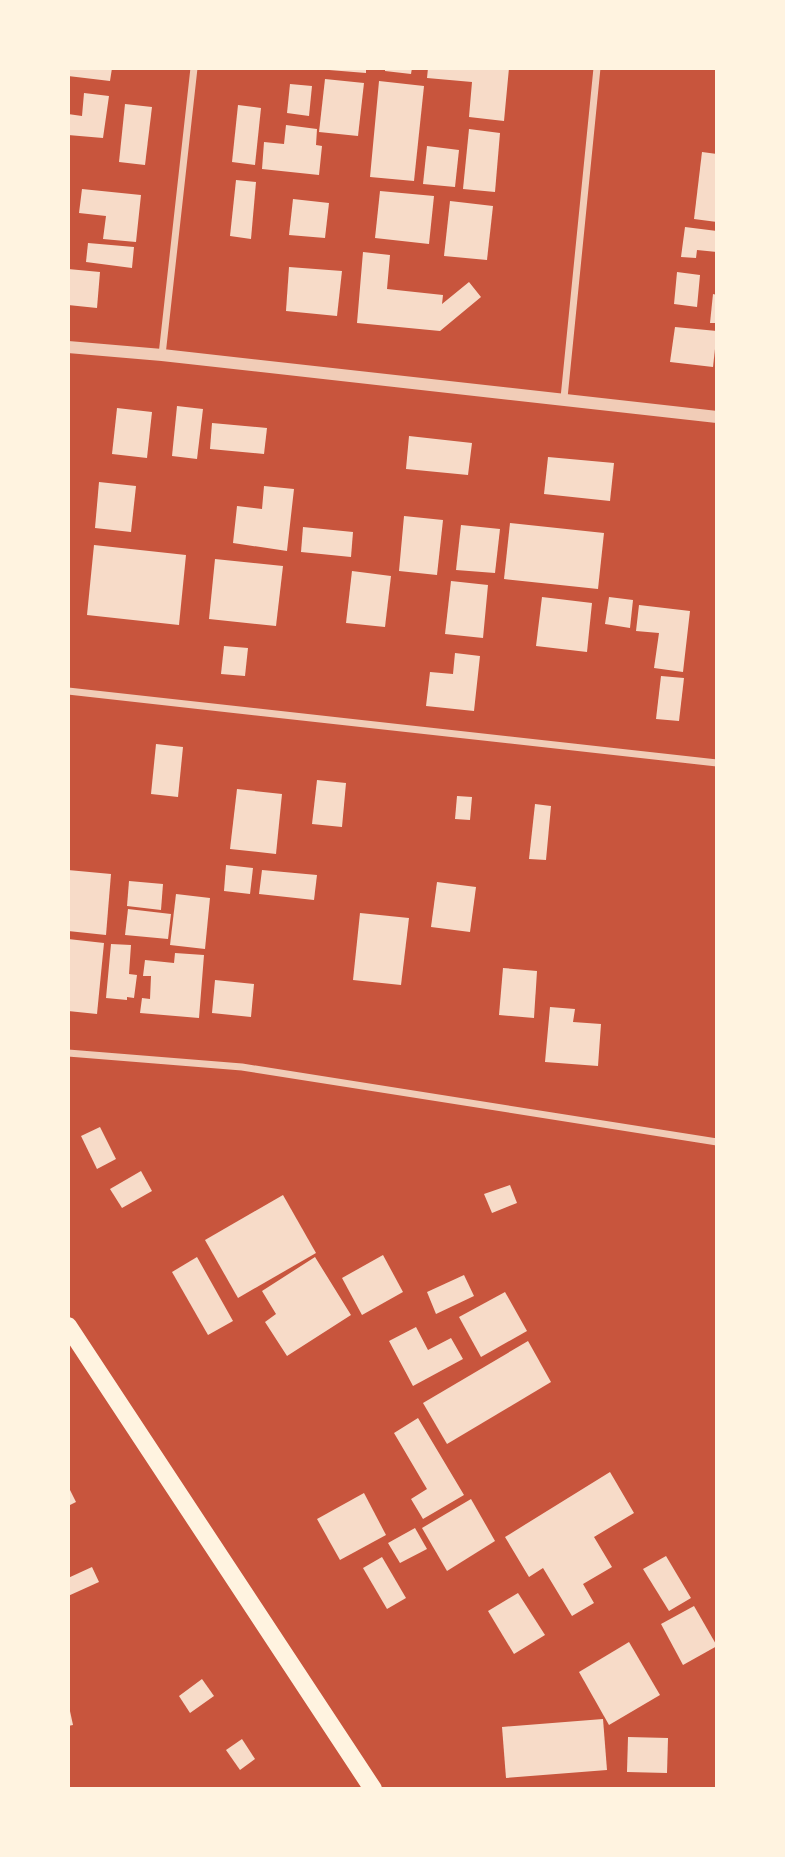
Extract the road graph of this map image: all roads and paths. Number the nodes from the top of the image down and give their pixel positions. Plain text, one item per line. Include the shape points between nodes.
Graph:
1 (194, 68) edge
2 (597, 68) edge
3 (68, 347) edge
4 (162, 355) junction
5 (564, 398) junction
6 (717, 417) edge
7 (68, 691) edge
8 (717, 763) edge
9 (68, 1053) edge
10 (717, 1142) edge
11 (68, 1326) edge
12 (373, 1789) edge

1 - 4 street
2 - 5 street
3 - 4 street
4 - 5 street
5 - 6 street
7 - 8 street
9 - 10 street via 242,1067
11 - 12 main road

